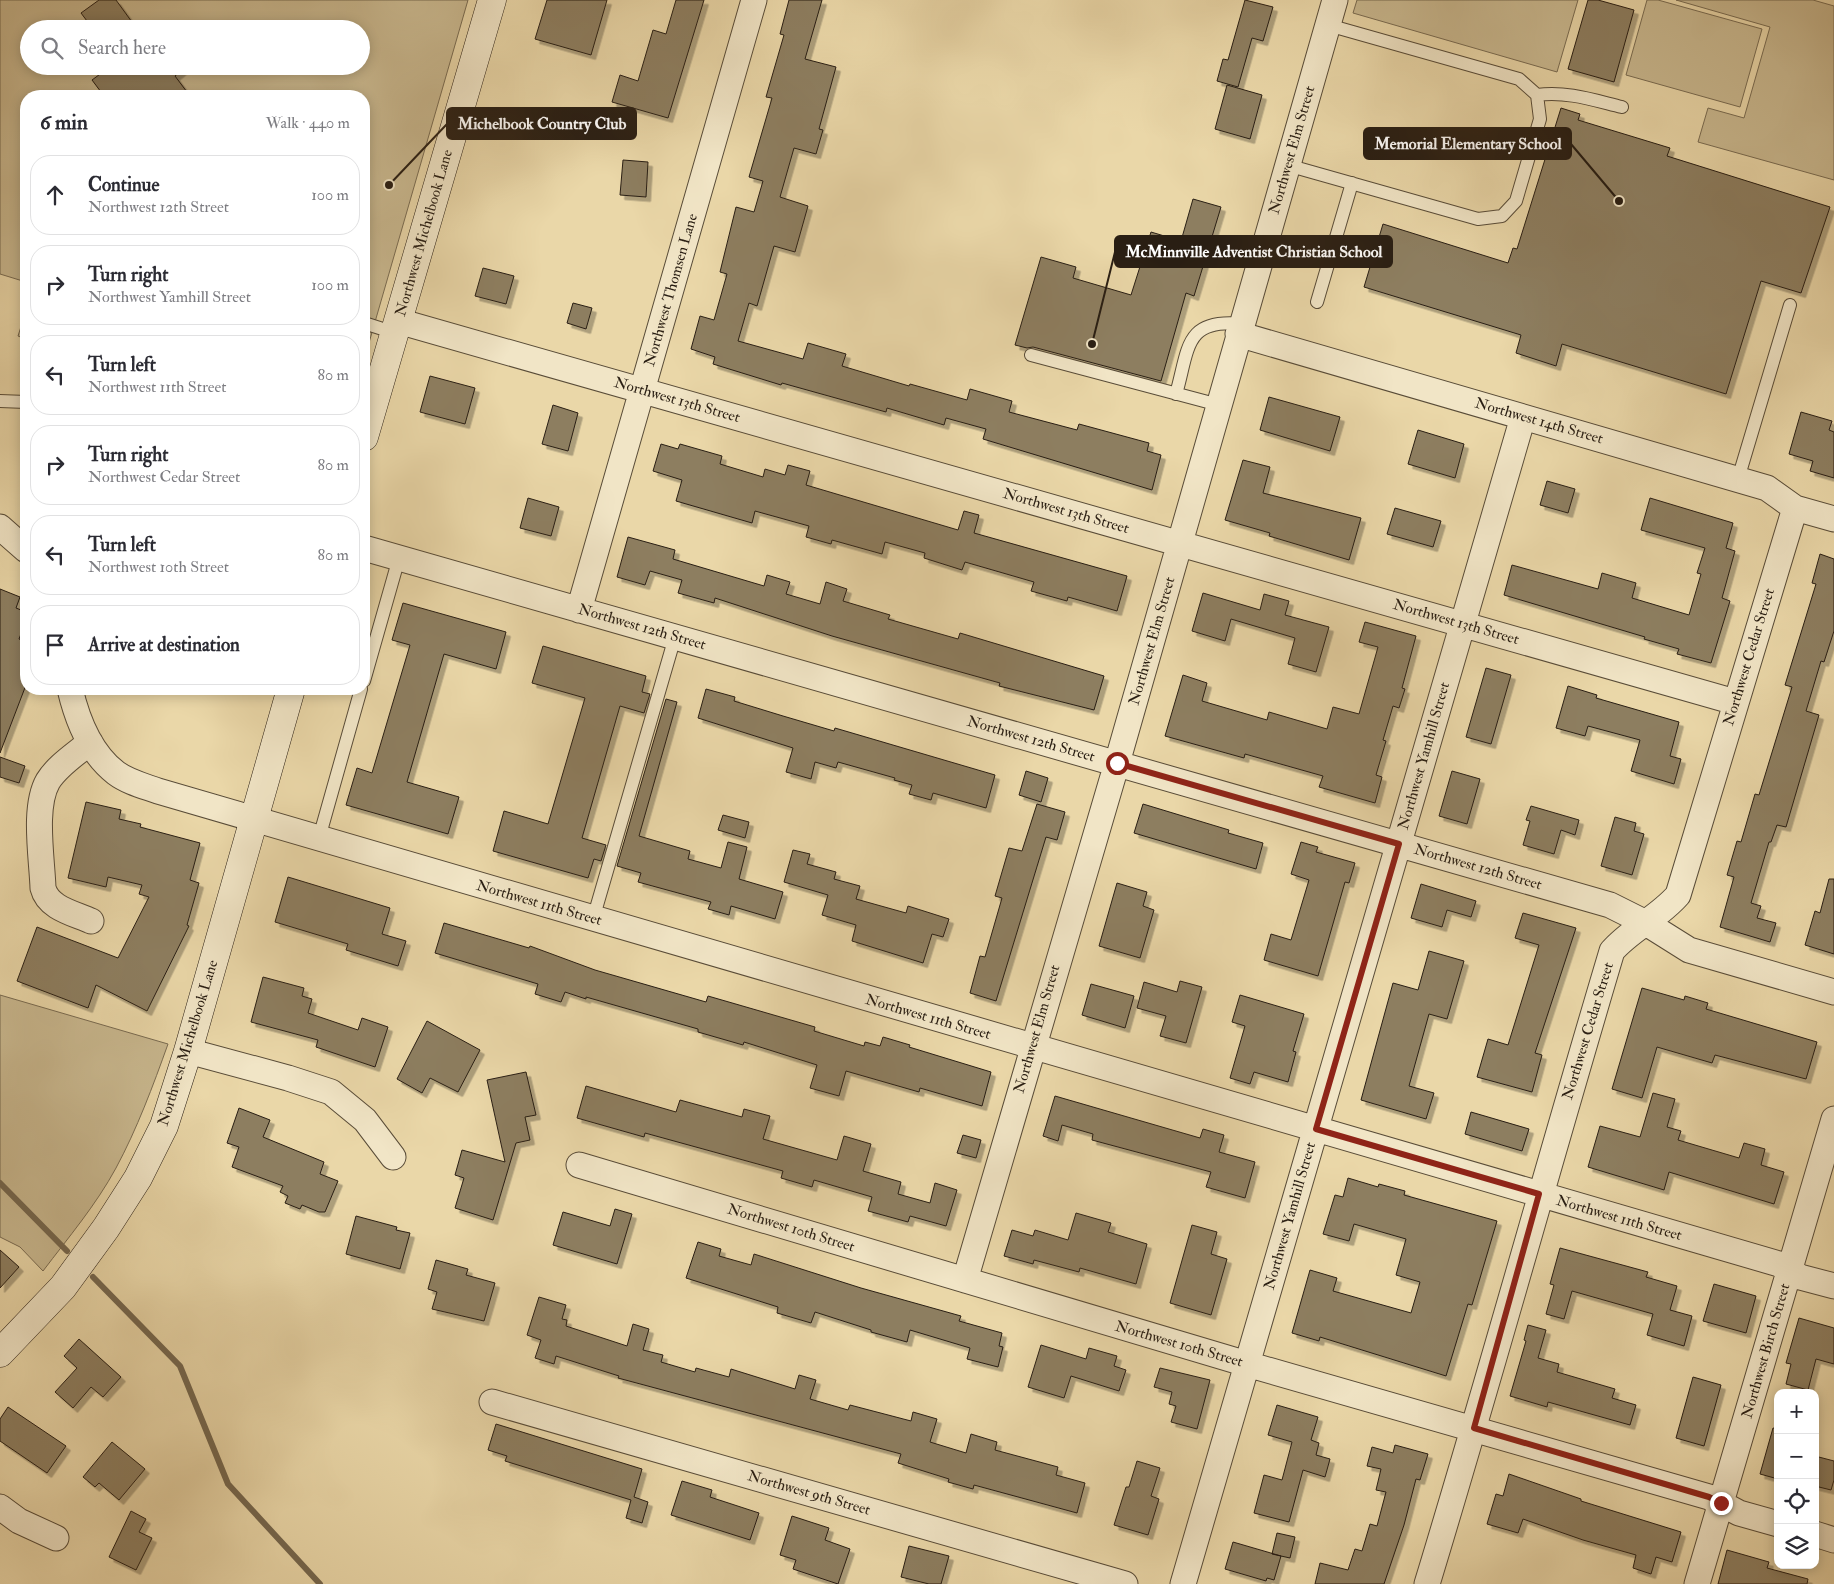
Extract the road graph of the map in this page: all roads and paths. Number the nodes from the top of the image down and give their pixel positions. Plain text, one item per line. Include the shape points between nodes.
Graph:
1 (492, 0) edge
2 (754, 0) edge
3 (1335, 0) edge
4 (1328, 25) junction
5 (1536, 95) junction
6 (1622, 107) dead end
7 (1287, 165) junction
8 (1352, 184) junction
9 (1317, 302) dead end
10 (1790, 305) dead end
11 (370, 324) edge
12 (396, 327) junction
13 (1240, 329) junction
14 (1031, 355) dead end
15 (642, 390) junction
16 (1176, 394) junction
17 (370, 396) edge
18 (0, 401) edge
19 (20, 402) edge
20 (1218, 405) junction
21 (1523, 417) junction
22 (1738, 479) junction
23 (1795, 508) junction
24 (1834, 519) edge
25 (0, 527) edge
26 (1179, 544) junction
27 (20, 545) edge
28 (370, 550) edge
29 (399, 558) junction
30 (579, 610) junction
31 (1462, 624) junction
32 (675, 637) junction
33 (370, 660) edge
34 (72, 695) edge
35 (289, 695) edge
36 (360, 695) edge
37 (1735, 702) junction
38 (90, 742) junction
39 (1117, 763) junction
40 (254, 819) junction
41 (319, 838) junction
42 (1399, 844) junction
43 (593, 919) junction
44 (91, 920) dead end
45 (1646, 923) junction
46 (1834, 992) edge
47 (1031, 1047) junction
48 (188, 1051) junction
49 (1834, 1119) edge
50 (1316, 1129) junction
51 (393, 1157) dead end
52 (579, 1165) dead end
53 (1539, 1194) junction
54 (1790, 1270) junction
55 (965, 1280) junction
56 (1834, 1286) edge
57 (0, 1353) edge
58 (1247, 1364) junction
59 (492, 1402) dead end
60 (1474, 1428) junction
61 (1721, 1503) junction
62 (0, 1507) edge
63 (1774, 1523) edge
64 (1819, 1535) edge
65 (56, 1538) dead end
66 (1834, 1540) edge
67 (1125, 1584) edge
68 (1183, 1584) edge
69 (1426, 1584) edge
70 (1697, 1584) edge

1 - 12 street, Northwest Michelbook Lane
2 - 15 street, Northwest Thomsen Lane
3 - 4 street, Northwest Elm Street
4 - 5 lane via 1519,79
4 - 7 street, Northwest Elm Street
5 - 6 lane via 1555,92
5 - 8 lane via 1540,119 1516,201 1502,216 1478,219
7 - 8 lane
7 - 13 street, Northwest Elm Street
8 - 9 lane
10 - 22 lane
11 - 12 lane
12 - 15 street, Northwest 13th Street
12 - 17 street, Northwest Michelbook Lane
13 - 16 lane via 1226,322 1209,324 1194,334
13 - 20 street, Northwest Elm Street
13 - 21 street, Northwest 14th Street
14 - 16 lane
15 - 26 street, Northwest 13th Street
15 - 30 street, Northwest Thomsen Lane
16 - 20 lane
18 - 19 lane
20 - 26 street, Northwest Elm Street
21 - 22 street, Northwest 14th Street
21 - 31 street, Northwest Yamhill Street
22 - 23 street, Northwest 14th Street via 1767,488
23 - 24 street, Northwest 14th Street
23 - 37 street, Northwest Cedar Street
25 - 27 street
26 - 31 street, Northwest 13th Street
26 - 39 street, Northwest Elm Street
28 - 29 street, Northwest 12th Street
29 - 30 street, Northwest 12th Street
29 - 33 lane
30 - 32 street, Northwest 12th Street
31 - 37 street, Northwest 13th Street
31 - 42 street, Northwest Yamhill Street
32 - 39 street, Northwest 12th Street
32 - 43 lane
34 - 38 street, Northwest 11th Street
35 - 40 street, Northwest Michelbook Lane
36 - 41 lane
37 - 45 street, Northwest Cedar Street via 1678,895 1667,908
38 - 40 street, Northwest 11th Street via 107,764 130,781
38 - 44 street via 58,768 48,781 42,793 40,810 46,897 53,904
39 - 42 street, Northwest 12th Street
39 - 47 street, Northwest Elm Street
40 - 41 street, Northwest 11th Street
40 - 48 street, Northwest Michelbook Lane
41 - 43 street, Northwest 11th Street
42 - 45 street, Northwest 12th Street via 1610,905
42 - 50 street, Northwest Yamhill Street
43 - 47 street, Northwest 11th Street
45 - 46 street, Northwest 12th Street via 1689,950
45 - 53 street, Northwest Cedar Street via 1623,938 1612,951
47 - 50 street, Northwest 11th Street
47 - 55 street, Northwest Elm Street
48 - 51 street via 331,1092 365,1120
48 - 57 street, Northwest Michelbook Lane via 164,1126 106,1228 63,1287
49 - 54 street, Northwest Birch Street
50 - 53 street, Northwest 11th Street
50 - 58 street, Northwest Yamhill Street
52 - 55 street, Northwest 10th Street
53 - 54 street, Northwest 11th Street via 1779,1264
53 - 60 street, Northwest Cedar Street
54 - 56 street, Northwest 11th Street via 1800,1277
54 - 61 street, Northwest Birch Street
55 - 58 street, Northwest 10th Street
58 - 60 street, Northwest 10th Street
58 - 68 street, Northwest Yamhill Street
59 - 67 street, Northwest 9th Street
60 - 61 street, Northwest 10th Street via 1700,1494
60 - 69 street, Northwest Cedar Street
61 - 63 street, Northwest 10th Street via 1739,1513
61 - 70 street, Northwest Birch Street
62 - 65 street via 20,1521
64 - 66 street

